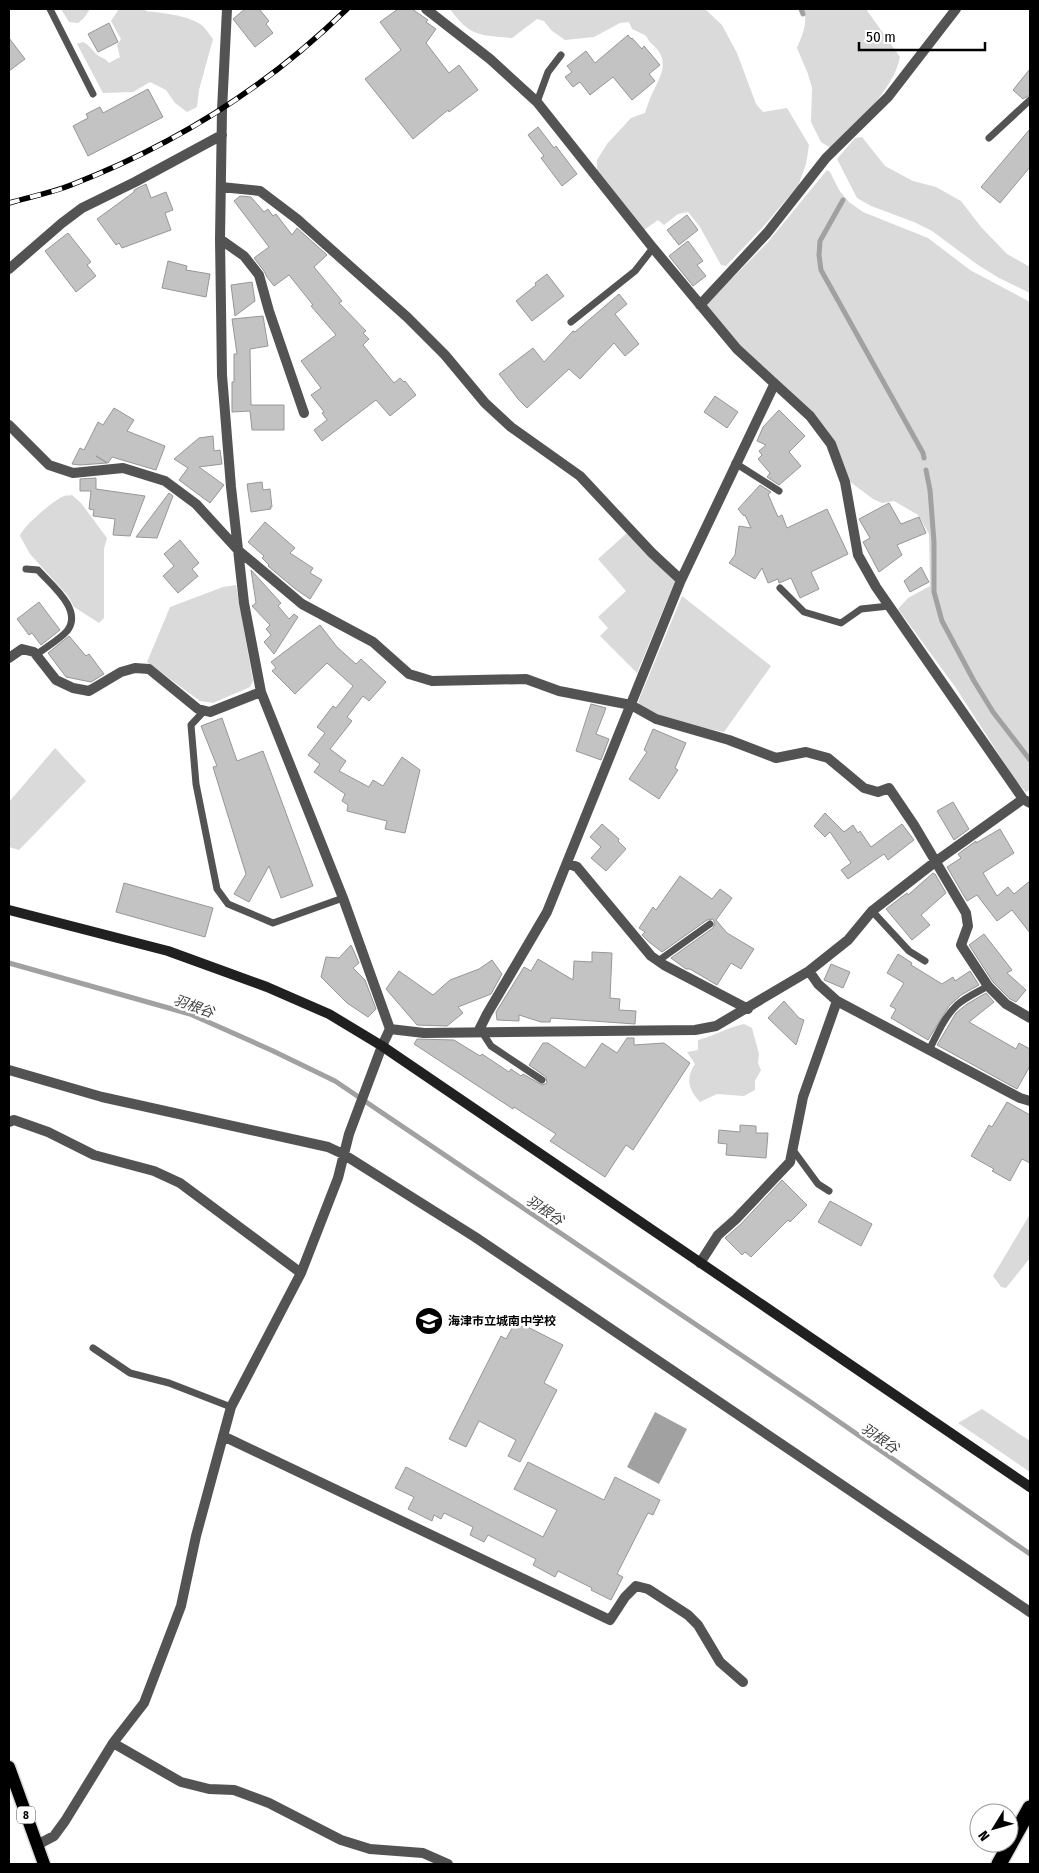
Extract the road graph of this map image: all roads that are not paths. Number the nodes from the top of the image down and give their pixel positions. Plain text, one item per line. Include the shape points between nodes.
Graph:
1 (50, 9) edge
2 (228, 9) edge
3 (426, 9) edge
4 (956, 9) edge
5 (561, 55) dead end
6 (93, 94) dead end
7 (1030, 100) edge
8 (537, 102) junction
9 (222, 135) junction
10 (989, 138) dead end
11 (221, 187) junction
12 (220, 239) junction
13 (653, 248) junction
14 (9, 269) edge
15 (700, 305) junction
16 (571, 322) dead end
17 (774, 385) junction
18 (304, 413) dead end
19 (9, 425) edge
20 (736, 463) junction
21 (779, 491) dead end
22 (239, 551) junction
23 (26, 569) dead end
24 (681, 580) junction
25 (780, 588) dead end
26 (889, 606) junction
27 (36, 655) junction
28 (9, 658) edge
29 (262, 692) junction
30 (631, 705) junction
31 (204, 711) junction
32 (1027, 801) edge
33 (935, 862) junction
34 (567, 863) junction
35 (343, 898) junction
36 (9, 910) edge
37 (872, 911) junction
38 (710, 924) dead end
39 (658, 961) junction
40 (925, 961) dead end
41 (809, 971) junction
42 (988, 986) junction
43 (837, 1001) junction
44 (748, 1009) junction
45 (1030, 1018) edge
46 (390, 1029) junction
47 (480, 1032) junction
48 (382, 1046) junction
49 (929, 1050) junction
50 (9, 1070) edge
51 (542, 1080) dead end
52 (1030, 1100) edge
53 (9, 1122) edge
54 (793, 1150) junction
55 (343, 1154) junction
56 (829, 1191) dead end
57 (700, 1263) junction
58 (301, 1273) junction
59 (93, 1348) dead end
60 (231, 1408) junction
61 (223, 1436) junction
62 (1030, 1487) edge
63 (1030, 1612) edge
64 (742, 1682) dead end
65 (114, 1743) junction
66 (9, 1767) edge
67 (1030, 1808) edge
68 (37, 1845) junction
69 (44, 1864) edge
70 (448, 1864) edge
71 (999, 1864) edge

1 - 6 lane
2 - 9 street
3 - 8 street via 490,59
4 - 15 street via 888,97 826,158 767,233
5 - 8 lane via 548,72
7 - 10 lane
8 - 13 street
9 - 11 street
9 - 14 street via 82,208
11 - 12 street
11 - 24 street via 260,191 297,219 407,317 511,427 580,476
12 - 18 street via 244,256 259,274
12 - 22 street via 222,375
13 - 15 street
13 - 16 lane via 634,271
15 - 17 street via 737,349
17 - 20 street
17 - 26 street via 810,416 831,444 845,482 858,556
19 - 22 street via 49,465 73,473 123,468 165,481 196,504
20 - 21 lane
20 - 24 street
22 - 29 street via 244,603
22 - 30 street via 302,604 373,642 409,674 432,682 526,679 558,691
23 - 27 lane via 38,570 70,608 70,626 66,632
24 - 30 street
25 - 26 lane via 804,612 841,623 861,609
26 - 32 street
27 - 28 street via 22,649
27 - 31 street via 56,680 89,691 121,672 149,669 198,710
29 - 31 street via 210,712
29 - 35 street
30 - 33 street via 656,719 729,740 776,758 806,752 828,758 864,788 878,792 889,788
30 - 34 street
31 - 35 lane via 191,725 196,784 217,889 228,904 274,923
32 - 33 street
33 - 37 street
33 - 42 street via 966,913 968,926 961,946
34 - 39 street via 577,867 638,943
34 - 47 street via 547,912 487,1014
35 - 46 street
36 - 48 street via 159,949 267,987 329,1014
37 - 40 lane via 909,951
37 - 41 street via 848,940
38 - 39 lane
39 - 44 street
41 - 43 street
41 - 44 street
42 - 45 street via 1006,1004
42 - 49 lane via 952,1010
43 - 49 street
43 - 54 street via 802,1098
44 - 47 street via 716,1026 695,1030
46 - 47 street via 424,1033
46 - 48 street
47 - 51 lane via 491,1046
48 - 55 street
48 - 57 street
49 - 52 street via 1020,1098
50 - 55 street via 102,1097
53 - 58 street via 23,1123 94,1155 154,1171 180,1183
54 - 56 lane via 818,1184
54 - 57 street via 790,1162 718,1235
55 - 58 street via 338,1178
55 - 63 street via 475,1237
57 - 62 street
58 - 60 street
59 - 60 lane via 130,1373 169,1383
60 - 61 street
61 - 64 street via 610,1620 636,1586 648,1589 688,1615 698,1625 720,1662
61 - 65 street via 196,1536 182,1606 144,1704
65 - 68 street via 66,1821 54,1836
65 - 70 street via 181,1782 243,1793 341,1840 370,1849 424,1853
66 - 68 main road, 8
67 - 71 highway
68 - 69 main road, 8

